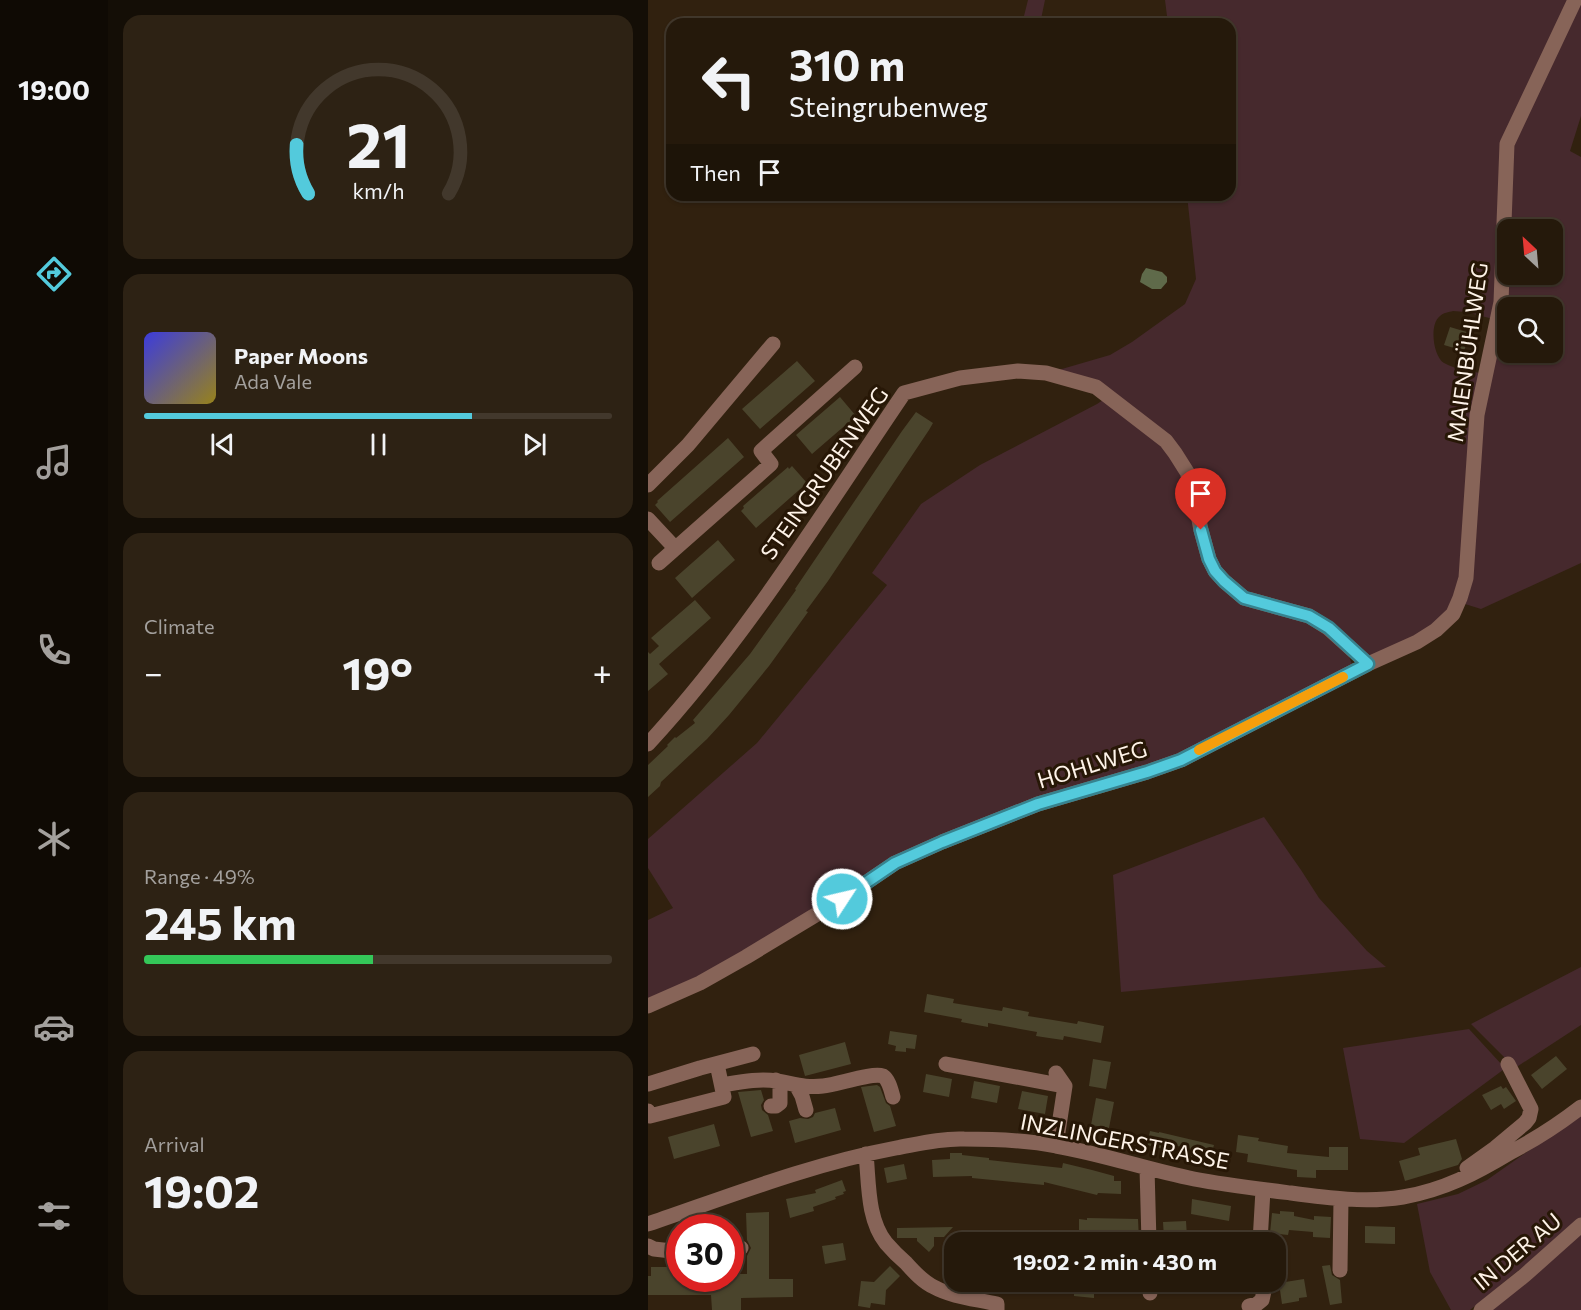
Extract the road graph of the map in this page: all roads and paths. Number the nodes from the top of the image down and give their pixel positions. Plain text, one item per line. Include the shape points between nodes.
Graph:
1 (1576, 0) edge
2 (1581, 3) edge
3 (773, 345) dead end
4 (855, 367) dead end
5 (648, 485) edge
6 (648, 519) edge
7 (675, 548) junction
8 (659, 563) dead end
9 (1453, 614) joint
10 (1368, 664) junction
11 (648, 744) edge
12 (648, 1006) edge
13 (753, 1054) dead end
14 (717, 1064) junction
15 (946, 1064) dead end
16 (1508, 1064) dead end
17 (776, 1080) junction
18 (648, 1084) edge
19 (722, 1085) junction
20 (796, 1085) junction
21 (893, 1097) dead end
22 (771, 1106) dead end
23 (1581, 1107) edge
24 (806, 1110) dead end
25 (648, 1111) edge
26 (1056, 1146) junction
27 (866, 1154) junction
28 (1147, 1168) junction
29 (1463, 1172) dead end
30 (1263, 1190) junction
31 (1341, 1199) junction
32 (648, 1224) edge
33 (1581, 1225) edge
34 (1149, 1232) edge
35 (1261, 1232) edge
36 (648, 1246) edge
37 (666, 1251) edge
38 (1340, 1270) dead end
39 (1264, 1292) edge
40 (1249, 1306) dead end
41 (997, 1310) edge
42 (1481, 1310) edge

1 - 2 street
1 - 9 street, MAIENBÜHLWEG via 1507,144 1501,302 1478,415 1466,578
3 - 5 street via 688,445
4 - 7 street via 761,451 771,464
6 - 7 street
7 - 8 street
9 - 10 street, HOHLWEG via 1417,642
10 - 11 street, STEINGRUBENWEG via 1329,628 1309,616 1244,598 1224,581 1209,559 1187,472 1166,441 1096,387 1046,373 1018,370 960,378 903,393 757,610
10 - 12 street, HOHLWEG via 1181,760 1038,804 895,863 746,957
13 - 14 street
14 - 18 street
14 - 19 street
15 - 26 street via 1060,1079
16 - 29 street via 1531,1109 1529,1118
17 - 19 street
17 - 20 street
17 - 22 street via 780,1104
19 - 25 street via 724,1097 650,1116
20 - 21 street via 824,1086 883,1076
20 - 24 street
23 - 31 street, INZLINGERSTRASSE via 1531,1142 1454,1182 1403,1197
26 - 27 street, INZLINGERSTRASSE via 960,1138
26 - 28 street, INZLINGERSTRASSE
27 - 32 street, INZLINGERSTRASSE via 774,1180
27 - 41 street via 873,1217 885,1242 933,1287 997,1304
28 - 30 street, INZLINGERSTRASSE
28 - 34 street
30 - 31 street, INZLINGERSTRASSE
30 - 35 street
31 - 38 street
33 - 42 street, IN DER AU
36 - 37 street
39 - 40 street via 1262,1300

